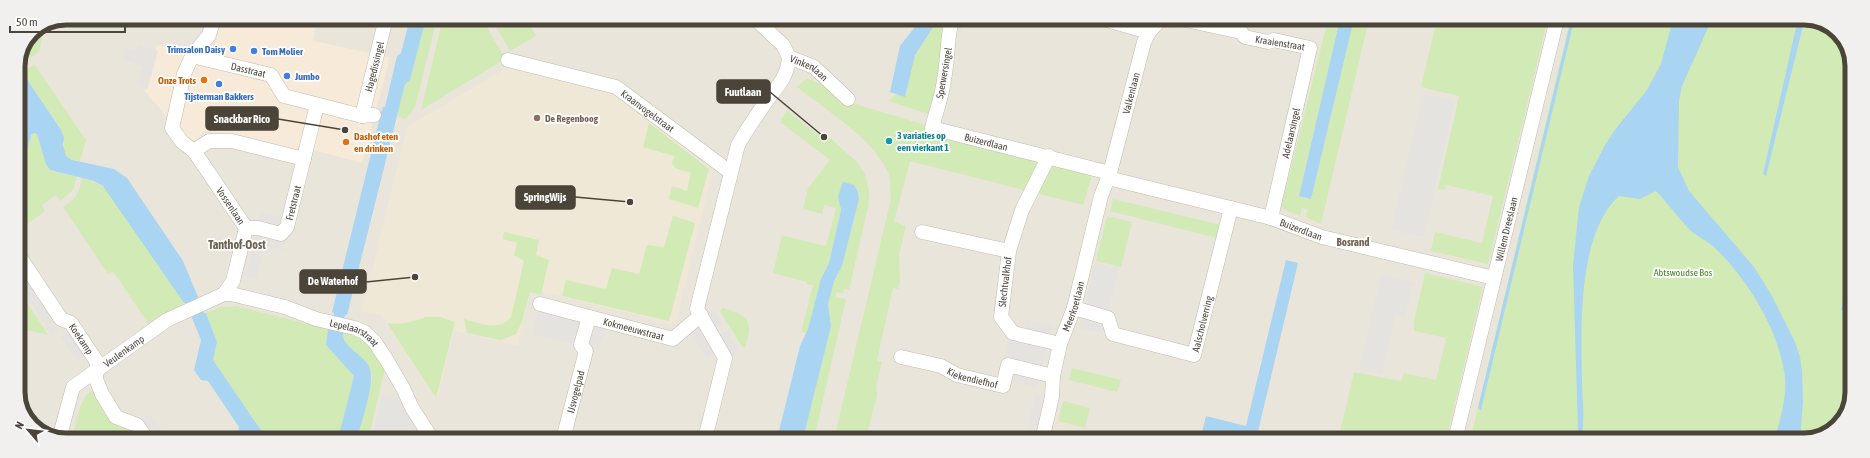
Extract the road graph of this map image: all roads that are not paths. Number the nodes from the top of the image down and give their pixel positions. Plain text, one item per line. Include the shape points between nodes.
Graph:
1 (212, 25) edge
2 (385, 25) edge
3 (762, 25) edge
4 (950, 25) edge
5 (1124, 25) edge
6 (1155, 25) edge
7 (1209, 25) edge
8 (1556, 25) edge
9 (1149, 32) junction
10 (1310, 48) joint
11 (192, 56) junction
12 (789, 57) junction
13 (508, 60) dead end
14 (848, 99) dead end
15 (317, 105) junction
16 (367, 111) joint
17 (932, 128) joint
18 (194, 151) junction
19 (305, 154) junction
20 (1049, 156) junction
21 (730, 172) junction
22 (1109, 176) junction
23 (1231, 208) junction
24 (1271, 218) junction
25 (246, 228) junction
26 (922, 232) dead end
27 (1009, 251) junction
28 (25, 264) edge
29 (1494, 278) junction
30 (224, 294) junction
31 (540, 304) dead end
32 (1074, 308) junction
33 (701, 315) junction
34 (589, 317) junction
35 (1060, 344) junction
36 (901, 357) dead end
37 (96, 371) junction
38 (1053, 376) junction
39 (61, 432) edge
40 (143, 433) edge
41 (428, 433) edge
42 (565, 433) edge
43 (706, 433) edge
44 (1044, 433) edge
45 (1457, 433) edge

1 - 11 street via 209,35
2 - 16 street, Hagedissingel
3 - 12 street, Vinkenlaan via 783,45
4 - 17 street, Sperwersingel via 944,81
5 - 9 street
6 - 9 street, Valkenlaan
7 - 10 street, Kraaienstraat via 1241,32 1245,37
8 - 29 street, Willem Dreeslaan
9 - 22 street, Valkenlaan via 1144,42
10 - 24 street, Adelaarsingel
11 - 15 street, Dasstraat via 271,75 284,96
11 - 18 street, Vossenlaan via 184,74 172,128 182,142
12 - 14 street, Vinkenlaan via 814,67
12 - 21 street via 787,73 738,145
13 - 21 street, Kraanvogelstraat via 616,86
15 - 16 street, Dasstraat
15 - 19 street
17 - 20 street, Buizerdlaan
18 - 19 street via 209,141 232,141
18 - 25 street, Vossenlaan
19 - 25 street, Fretstraat via 287,227 281,234 258,228
20 - 22 street, Buizerdlaan
20 - 27 street, Slechtvalkhof via 1022,210
21 - 33 street via 697,309
22 - 23 street, Buizerdlaan
22 - 32 street, Meerkoetlaan via 1101,196
23 - 24 street, Buizerdlaan
23 - 32 street, Aalscholverring via 1194,355 1113,334 1108,318
24 - 29 street, Buizerdlaan via 1322,237
25 - 30 street, Vossenlaan via 233,281
26 - 27 street, Slechtvalkhof
27 - 35 street, Slechtvalkhof via 1001,317 1013,333
28 - 37 street, Koekamp via 61,318 71,323 97,362
29 - 45 street, Willem Dreeslaan
30 - 37 street, Veulenkamp via 167,320
30 - 41 street, Lepelaarstraat via 285,307 316,319 364,332 374,341
31 - 34 street
32 - 35 street, Meerkoetlaan
33 - 34 street, Kokmeeuwstraat via 673,339
33 - 43 street via 725,358
34 - 42 street, IJsvogelpad via 581,345 586,351
35 - 38 street, Meerkoetlaan
36 - 38 street, Kiekendiefhof via 941,366 957,375 1003,386 1008,365
37 - 39 street, Veulenkamp via 74,387
37 - 40 street, Koekamp via 96,379 102,394 116,417 137,425
38 - 44 street, Meerkoetlaan via 1052,396

